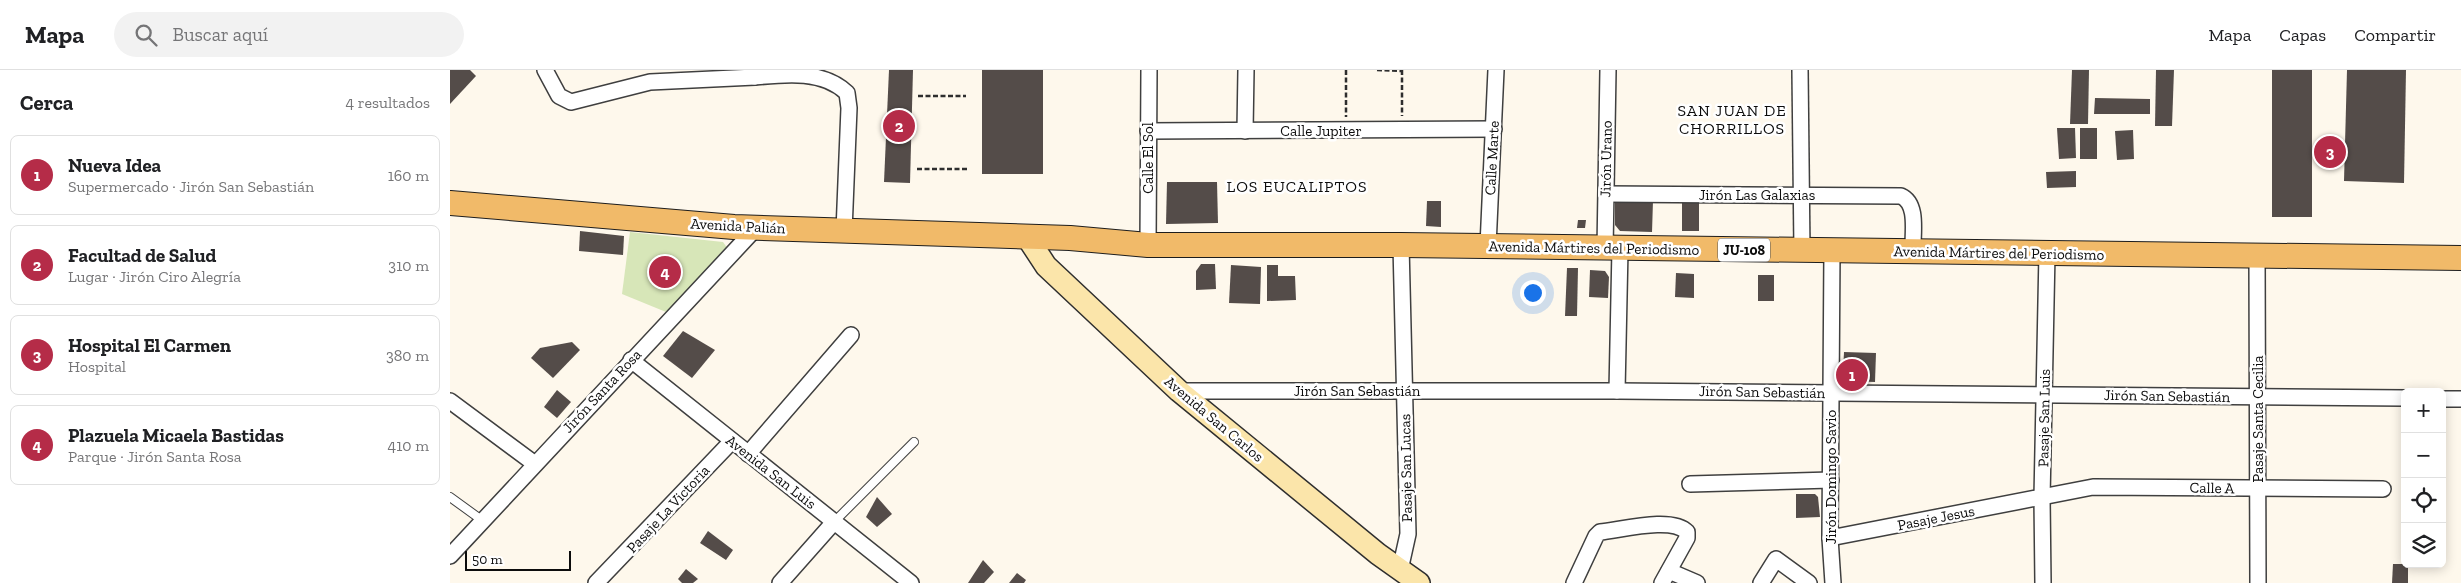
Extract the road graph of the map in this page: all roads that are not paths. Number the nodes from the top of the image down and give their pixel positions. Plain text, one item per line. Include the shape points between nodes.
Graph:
1 (545, 70) edge
2 (1149, 70) edge
3 (1246, 70) edge
4 (1496, 70) edge
5 (1608, 70) edge
6 (1800, 70) edge
7 (754, 74) edge
8 (646, 76) edge
9 (1494, 130) junction
10 (1148, 131) junction
11 (1245, 131) junction
12 (1606, 194) junction
13 (1801, 195) junction
14 (450, 204) edge
15 (756, 228) junction
16 (844, 231) junction
17 (1027, 236) junction
18 (1148, 245) junction
19 (1401, 245) junction
20 (1488, 246) junction
21 (1613, 249) junction
22 (1802, 251) junction
23 (1832, 251) junction
24 (1912, 252) junction
25 (2047, 253) junction
26 (2257, 256) junction
27 (2461, 258) edge
28 (851, 334) dead end
29 (631, 360) junction
30 (1179, 391) junction
31 (1404, 391) junction
32 (1617, 391) junction
33 (1831, 392) junction
34 (2044, 395) junction
35 (2257, 397) junction
36 (2401, 398) edge
37 (2446, 399) edge
38 (2461, 399) edge
39 (450, 401) edge
40 (732, 441) junction
41 (914, 442) dead end
42 (748, 454) junction
43 (535, 464) junction
44 (1831, 480) junction
45 (1690, 484) dead end
46 (2258, 488) junction
47 (2383, 489) dead end
48 (450, 497) edge
49 (2042, 498) junction
50 (482, 521) junction
51 (834, 522) junction
52 (1830, 538) junction
53 (450, 556) edge
54 (1400, 570) junction
55 (1665, 577) edge
56 (600, 580) edge
57 (780, 583) edge
58 (911, 583) edge
59 (1419, 583) edge
60 (1574, 583) edge
61 (1697, 583) edge
62 (1761, 583) edge
63 (1809, 583) edge
64 (1832, 583) edge
65 (2043, 583) edge
66 (2258, 583) edge

1 - 8 street via 560,96 571,102
2 - 10 street, Calle El Sol
3 - 11 street
4 - 9 street, Calle Marte
5 - 12 street, Jirón Urano
6 - 13 street
7 - 8 street
7 - 16 street via 823,78 837,83 847,93
9 - 11 street, Calle Jupiter
9 - 20 street, Calle Marte
10 - 11 street, Calle Jupiter
10 - 18 street, Calle El Sol
12 - 13 street, Jirón Las Galaxias
12 - 21 street, Jirón Urano
13 - 22 street
13 - 24 street, Jirón Las Galaxias via 1901,196 1907,199 1912,208
14 - 15 main road, Avenida Palián
15 - 16 main road, Avenida Palián
15 - 29 street, Jirón Santa Rosa
16 - 17 main road, Avenida Palián
17 - 18 main road, Avenida Mártires del Periodismo / JU-108
17 - 30 main road, Avenida San Carlos via 1046,266
18 - 19 main road, Avenida Mártires del Periodismo / JU-108
19 - 20 main road, Avenida Mártires del Periodismo / JU-108
19 - 31 street, Pasaje San Lucas
20 - 21 main road, Avenida Mártires del Periodismo / JU-108
21 - 22 main road, Avenida Mártires del Periodismo / JU-108
21 - 32 street, Jirón Urano
22 - 23 main road, Avenida Mártires del Periodismo / JU-108
23 - 24 main road, Avenida Mártires del Periodismo / JU-108
23 - 33 street, Jirón Domingo Savio
24 - 25 main road, Avenida Mártires del Periodismo / JU-108
25 - 26 main road, Avenida Mártires del Periodismo / JU-108
25 - 34 street, Pasaje San Luis
26 - 27 main road, Avenida Mártires del Periodismo / JU-108
26 - 35 street, Pasaje Santa Cecilia
28 - 42 street
29 - 40 street, Avenida San Luis
29 - 43 street, Jirón Santa Rosa
30 - 31 street, Jirón San Sebastián
30 - 54 main road, Avenida San Carlos
31 - 32 street, Jirón San Sebastián
31 - 54 street, Pasaje San Lucas via 1408,534
32 - 33 street, Jirón San Sebastián
33 - 34 street, Jirón San Sebastián
33 - 44 street, Jirón Domingo Savio
34 - 35 street, Jirón San Sebastián
34 - 49 street, Pasaje San Luis
35 - 36 street, Jirón San Sebastián
35 - 46 street, Pasaje Santa Cecilia
37 - 38 street
39 - 43 street
40 - 42 street, Avenida San Luis
40 - 56 street, Pasaje La Victoria
41 - 51 lane
42 - 51 street, Avenida San Luis
43 - 50 street, Jirón Santa Rosa
44 - 45 street
44 - 52 street, Jirón Domingo Savio
46 - 47 street, Calle A
46 - 49 street, Calle A via 2093,487
46 - 66 street, Pasaje Santa Cecilia
48 - 50 lane
49 - 52 street, Pasaje Jesus
49 - 65 street, Pasaje San Luis
50 - 53 street, Jirón Santa Rosa
51 - 57 street
51 - 58 street, Avenida San Luis
52 - 64 street, Jirón Domingo Savio
54 - 59 main road, Avenida San Carlos
55 - 60 street via 1687,538 1683,528 1667,524 1600,532
55 - 61 street
62 - 63 street via 1776,559

